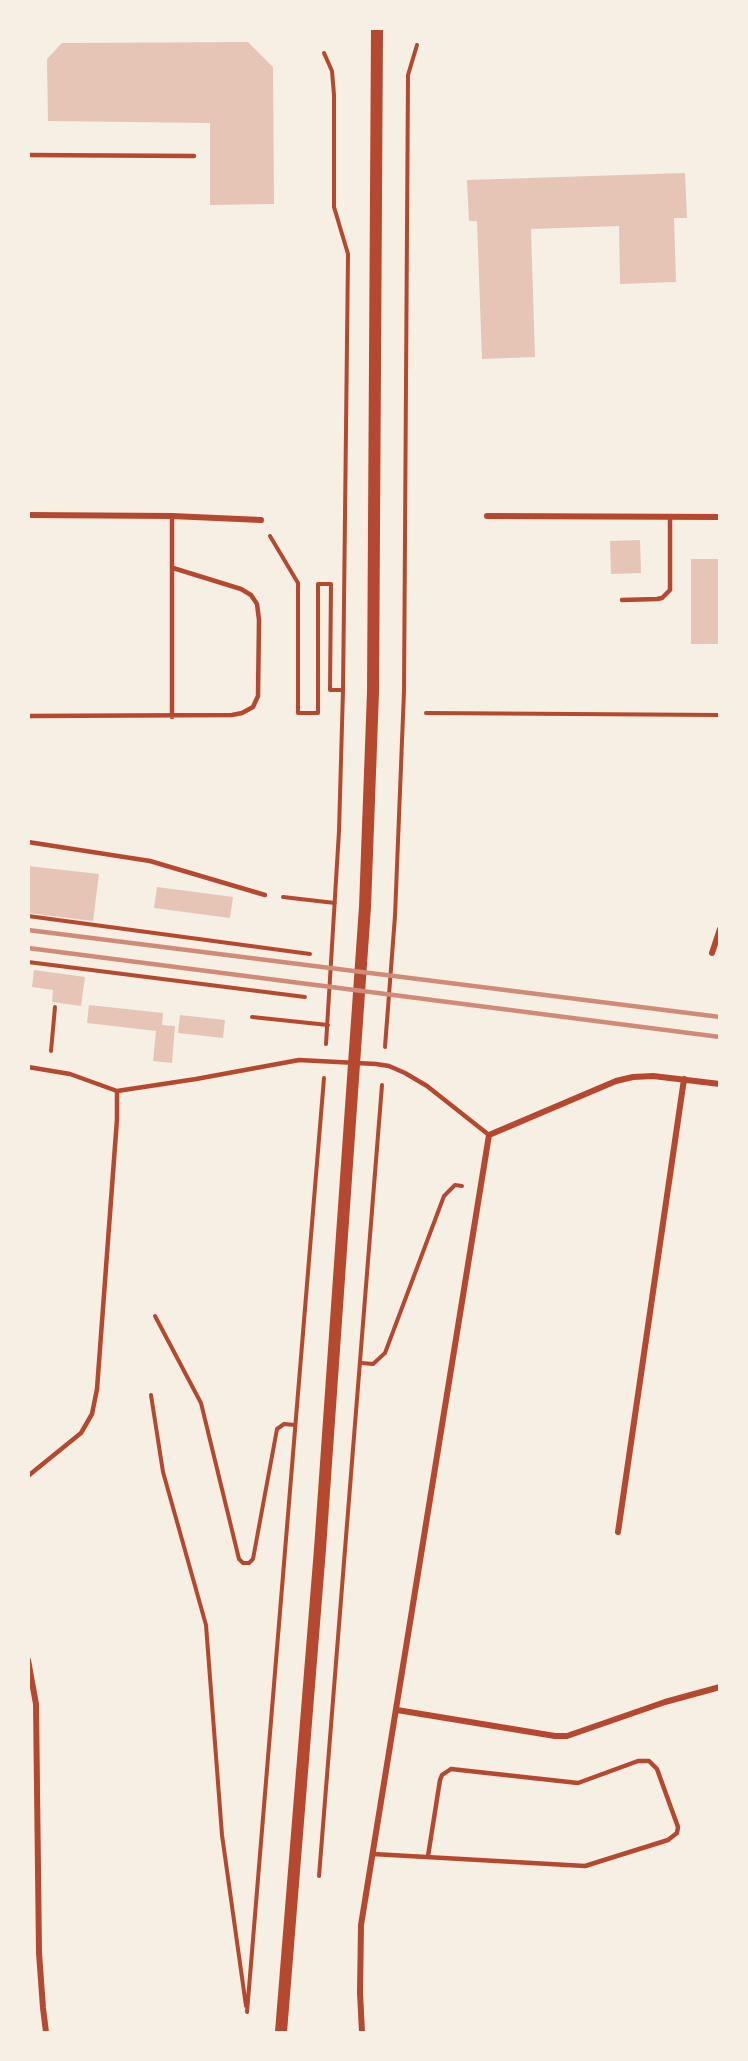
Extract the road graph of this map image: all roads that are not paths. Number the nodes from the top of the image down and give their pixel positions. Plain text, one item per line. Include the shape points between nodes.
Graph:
1 (377, 28) edge
2 (28, 155) edge
3 (194, 156) dead end
4 (28, 515) edge
5 (172, 516) junction
6 (487, 516) dead end
7 (670, 517) junction
8 (720, 518) edge
9 (261, 520) road end
10 (173, 568) junction
11 (622, 600) dead end
12 (28, 716) edge
13 (172, 717) junction
14 (28, 842) edge
15 (265, 895) road end
16 (720, 929) edge
17 (712, 953) dead end
18 (28, 1067) edge
19 (684, 1079) junction
20 (720, 1084) edge
21 (117, 1091) junction
22 (489, 1135) junction
23 (28, 1476) edge
24 (618, 1532) dead end
25 (28, 1660) edge
26 (720, 1687) edge
27 (397, 1710) junction
28 (373, 1854) junction
29 (428, 1856) junction
30 (46, 2032) edge
31 (281, 2032) edge
32 (362, 2032) edge

1 - 31 main road via 373,692 364,907 320,1549
2 - 3 lane
4 - 5 street
5 - 9 street
5 - 10 lane
6 - 7 street
7 - 8 street
7 - 11 lane via 670,590 662,598
10 - 13 lane
10 - 13 lane via 251,595 259,620 258,696 253,707 232,715
12 - 13 lane
14 - 15 lane via 150,861
16 - 17 street
18 - 21 lane via 70,1074
19 - 20 street
19 - 22 street via 653,1076 616,1081
19 - 24 street
21 - 22 lane via 299,1060 376,1064 389,1066 427,1086
21 - 23 lane via 97,1389 92,1414 81,1433
22 - 27 street
25 - 30 street via 36,1704 39,1953
26 - 27 street via 567,1736
27 - 28 street
28 - 29 lane
28 - 32 street via 361,1925
29 - 29 lane via 440,1780 451,1768 578,1783 638,1761 650,1761 657,1769 678,1827 668,1840 585,1866

